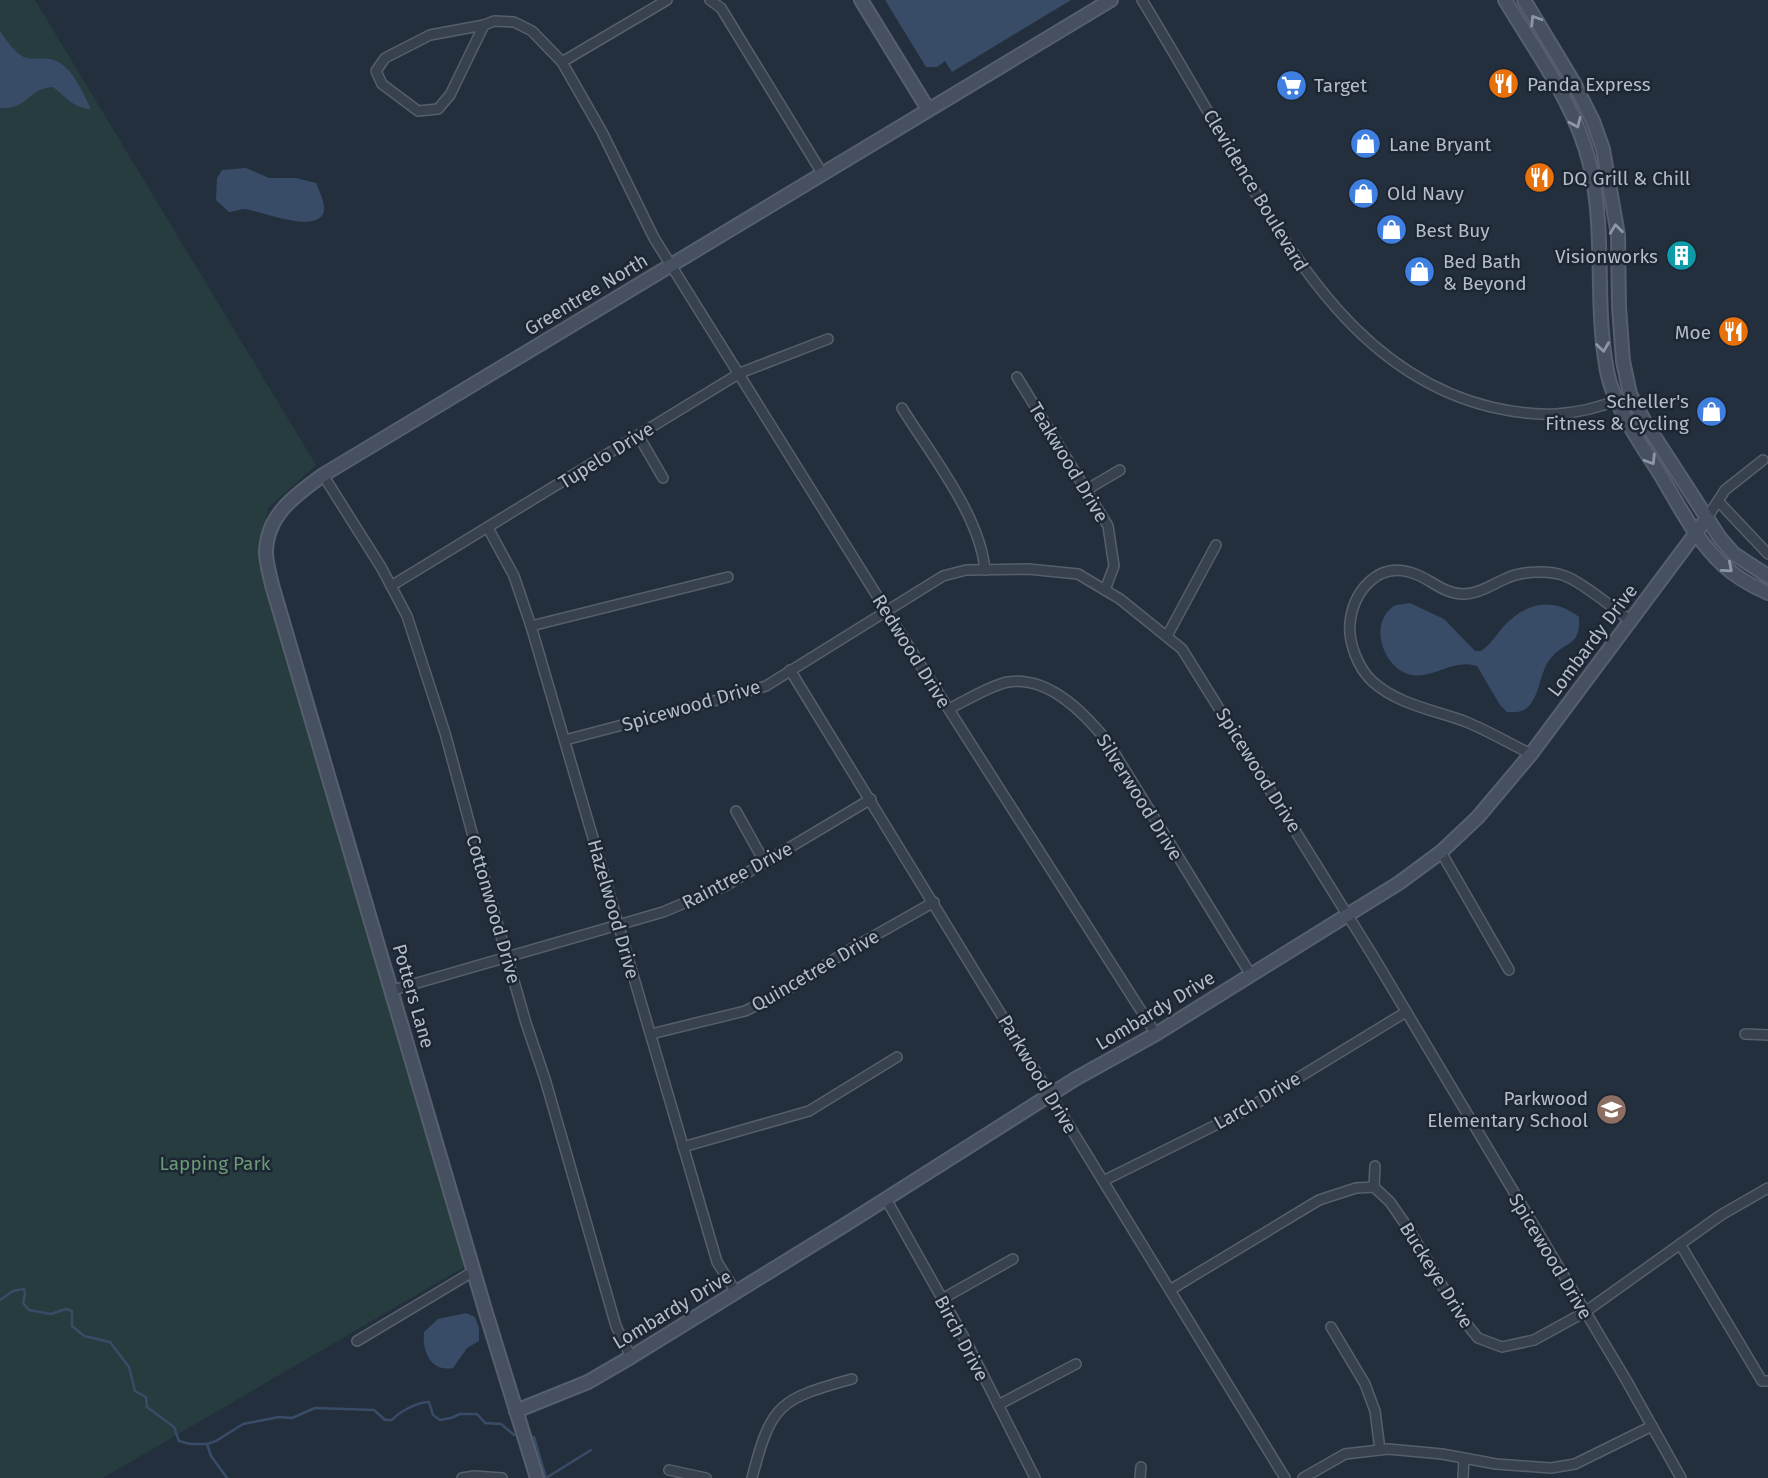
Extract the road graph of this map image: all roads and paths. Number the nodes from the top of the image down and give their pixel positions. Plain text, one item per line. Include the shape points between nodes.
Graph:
1 (667, 0) edge
2 (710, 0) edge
3 (861, 0) edge
4 (1111, 0) edge
5 (1142, 0) edge
6 (1506, 0) edge
7 (1524, 0) edge
8 (484, 25) junction
9 (562, 62) junction
10 (1574, 83) junction
11 (1560, 91) junction
12 (928, 109) junction
13 (822, 173) junction
14 (671, 265) junction
15 (828, 339) dead end
16 (740, 373) junction
17 (1017, 377) dead end
18 (1630, 394) junction
19 (1618, 400) junction
20 (902, 408) dead end
21 (638, 435) junction
22 (1763, 460) dead end
23 (1120, 470) dead end
24 (323, 475) junction
25 (663, 478) dead end
26 (1086, 490) junction
27 (1718, 501) junction
28 (1707, 518) junction
29 (273, 522) joint
30 (488, 528) junction
31 (1695, 533) junction
32 (1216, 545) dead end
33 (1768, 554) edge
34 (985, 570) junction
35 (1768, 574) edge
36 (728, 577) dead end
37 (391, 586) junction
38 (1105, 590) junction
39 (1768, 593) edge
40 (887, 612) junction
41 (1631, 621) junction
42 (531, 626) junction
43 (1167, 636) junction
44 (790, 670) junction
45 (949, 709) junction
46 (565, 740) junction
47 (1531, 754) junction
48 (871, 799) junction
49 (736, 811) dead end
50 (1441, 852) junction
51 (765, 863) junction
52 (934, 902) junction
53 (1348, 915) junction
54 (619, 925) junction
55 (507, 958) junction
56 (1510, 970) dead end
57 (1251, 975) junction
58 (393, 990) junction
59 (1406, 1012) junction
60 (651, 1034) junction
61 (1156, 1034) junction
62 (1745, 1034) dead end
63 (1768, 1035) edge
64 (897, 1057) dead end
65 (1051, 1095) junction
66 (683, 1147) junction
67 (1375, 1166) dead end
68 (1103, 1181) junction
69 (1374, 1187) junction
70 (1768, 1188) edge
71 (886, 1199) junction
72 (1680, 1244) junction
73 (1013, 1259) dead end
74 (474, 1271) junction
75 (1170, 1290) junction
76 (736, 1292) junction
77 (942, 1299) junction
78 (1585, 1312) junction
79 (1331, 1327) dead end
80 (358, 1341) dead end
81 (631, 1357) junction
82 (1076, 1364) dead end
83 (852, 1379) dead end
84 (1768, 1381) edge
85 (998, 1405) junction
86 (516, 1411) junction
87 (1652, 1426) junction
88 (1380, 1450) junction
89 (1464, 1458) junction
90 (1141, 1467) dead end
91 (668, 1469) dead end
92 (534, 1477) edge
93 (462, 1478) edge
94 (502, 1478) edge
95 (706, 1478) edge
96 (752, 1478) edge
97 (1035, 1478) edge
98 (1140, 1478) edge
99 (1285, 1478) edge
100 (1303, 1478) edge
101 (1463, 1478) edge
102 (1681, 1478) edge

1 - 9 street
2 - 13 street via 722,8
3 - 12 main road
4 - 12 main road, Greentree North
5 - 19 street, Clevidence Boulevard via 1285,244 1326,298 1378,349 1423,380 1469,402 1515,413 1561,415
6 - 11 main road
10 -> 7 main road
8 - 8 street, Redwood Drive via 430,35 384,58 376,71 382,84 418,111 438,109 450,95
8 - 9 street, Redwood Drive via 514,22 532,31
9 - 14 street, Redwood Drive
10 - 11 main road
18 -> 10 main road via 1623,361 1618,235 1610,180 1598,134
11 -> 19 main road via 1580,131 1596,194 1600,326 1607,374
12 - 13 main road, Greentree North
13 - 14 main road, Greentree North
14 - 16 street, Redwood Drive
14 - 24 main road, Greentree North
15 - 16 street, Tupelo Drive
16 - 21 street, Tupelo Drive
16 - 40 street, Redwood Drive
17 - 26 street, Teakwood Drive
18 - 19 street, Clevidence Boulevard
18 - 28 main road
19 -> 31 main road
20 - 34 street via 974,523
21 - 25 street
21 - 30 street, Tupelo Drive
22 - 27 street
23 - 26 street
24 - 29 main road, Greentree North via 287,502
24 - 37 street, Cottonwood Drive
26 - 38 street, Teakwood Drive via 1108,526 1112,544 1114,566
27 - 28 street
27 - 33 street
28 - 31 main road, Lombardy Drive
28 - 35 main road via 1734,554
29 - 58 main road, Potters Lane via 266,554 272,585
30 - 37 street, Tupelo Drive
30 - 42 street, Hazelwood Drive via 514,576
31 -> 39 main road via 1723,565
31 - 41 main road, Lombardy Drive
32 - 43 street
34 - 38 street, Spicewood Drive via 1077,575
34 - 40 street, Spicewood Drive via 943,576
36 - 42 street
37 - 55 street, Cottonwood Drive via 407,616 445,733
38 - 43 street, Spicewood Drive
40 - 44 street, Spicewood Drive
40 - 45 street, Redwood Drive
41 - 47 main road, Lombardy Drive
41 - 47 street via 1565,576 1546,572 1511,576 1462,594 1443,590 1410,572 1387,570 1366,583 1355,600 1350,625 1353,650 1371,680 1393,696 1488,731
42 - 46 street, Hazelwood Drive
43 - 53 street, Spicewood Drive via 1182,649
44 - 46 street, Spicewood Drive via 766,686
44 - 48 street, Parkwood Drive
45 - 57 street, Silverwood Drive via 1006,682 1027,682 1047,688 1085,715 1107,741
45 - 61 street, Redwood Drive
46 - 54 street, Hazelwood Drive
47 - 50 main road, Lombardy Drive via 1478,817
48 - 51 street, Raintree Drive
48 - 52 street, Parkwood Drive
49 - 51 street
50 - 53 main road, Lombardy Drive
50 - 56 street
51 - 54 street, Raintree Drive via 725,886
52 - 60 street, Quincetree Drive via 745,1011
52 - 65 street, Parkwood Drive
53 - 57 main road, Lombardy Drive
53 - 59 street, Spicewood Drive
54 - 55 street, Raintree Drive
54 - 60 street, Hazelwood Drive
55 - 58 street, Raintree Drive
55 - 81 street, Cottonwood Drive via 616,1326
57 - 61 main road, Lombardy Drive
58 - 74 main road, Potters Lane
59 - 68 street, Larch Drive via 1242,1112
59 - 78 street, Spicewood Drive
60 - 66 street, Hazelwood Drive
61 - 65 main road, Lombardy Drive
62 - 63 street
64 - 66 street via 809,1111
65 - 68 street, Parkwood Drive
65 - 71 main road, Lombardy Drive
66 - 76 street, Hazelwood Drive via 717,1262
67 - 69 street
68 - 75 street, Parkwood Drive
69 - 75 street via 1319,1200
69 - 78 street, Buckeye Drive via 1410,1231 1478,1338 1502,1347 1534,1340
70 - 72 street, Buckeye Drive
71 - 76 main road, Lombardy Drive
71 - 77 street, Birch Drive
72 - 78 street, Buckeye Drive
72 - 84 street via 1762,1381
73 - 77 street
74 - 80 street
74 - 86 main road, Potters Lane
75 - 99 street, Parkwood Drive
76 - 81 main road, Lombardy Drive
77 - 85 street, Birch Drive
78 - 87 street, Spicewood Drive
79 - 88 street via 1365,1384 1375,1411
81 - 86 main road, Lombardy Drive via 588,1382
82 - 85 street
83 - 96 street via 787,1402 772,1418
85 - 97 street, Birch Drive
86 - 92 main road, Potters Lane
87 - 89 street via 1576,1464 1551,1468
87 - 102 street, Spicewood Drive
88 - 89 street
88 - 100 street via 1345,1454
89 - 101 street
90 - 98 street
91 - 95 street
93 - 94 street

